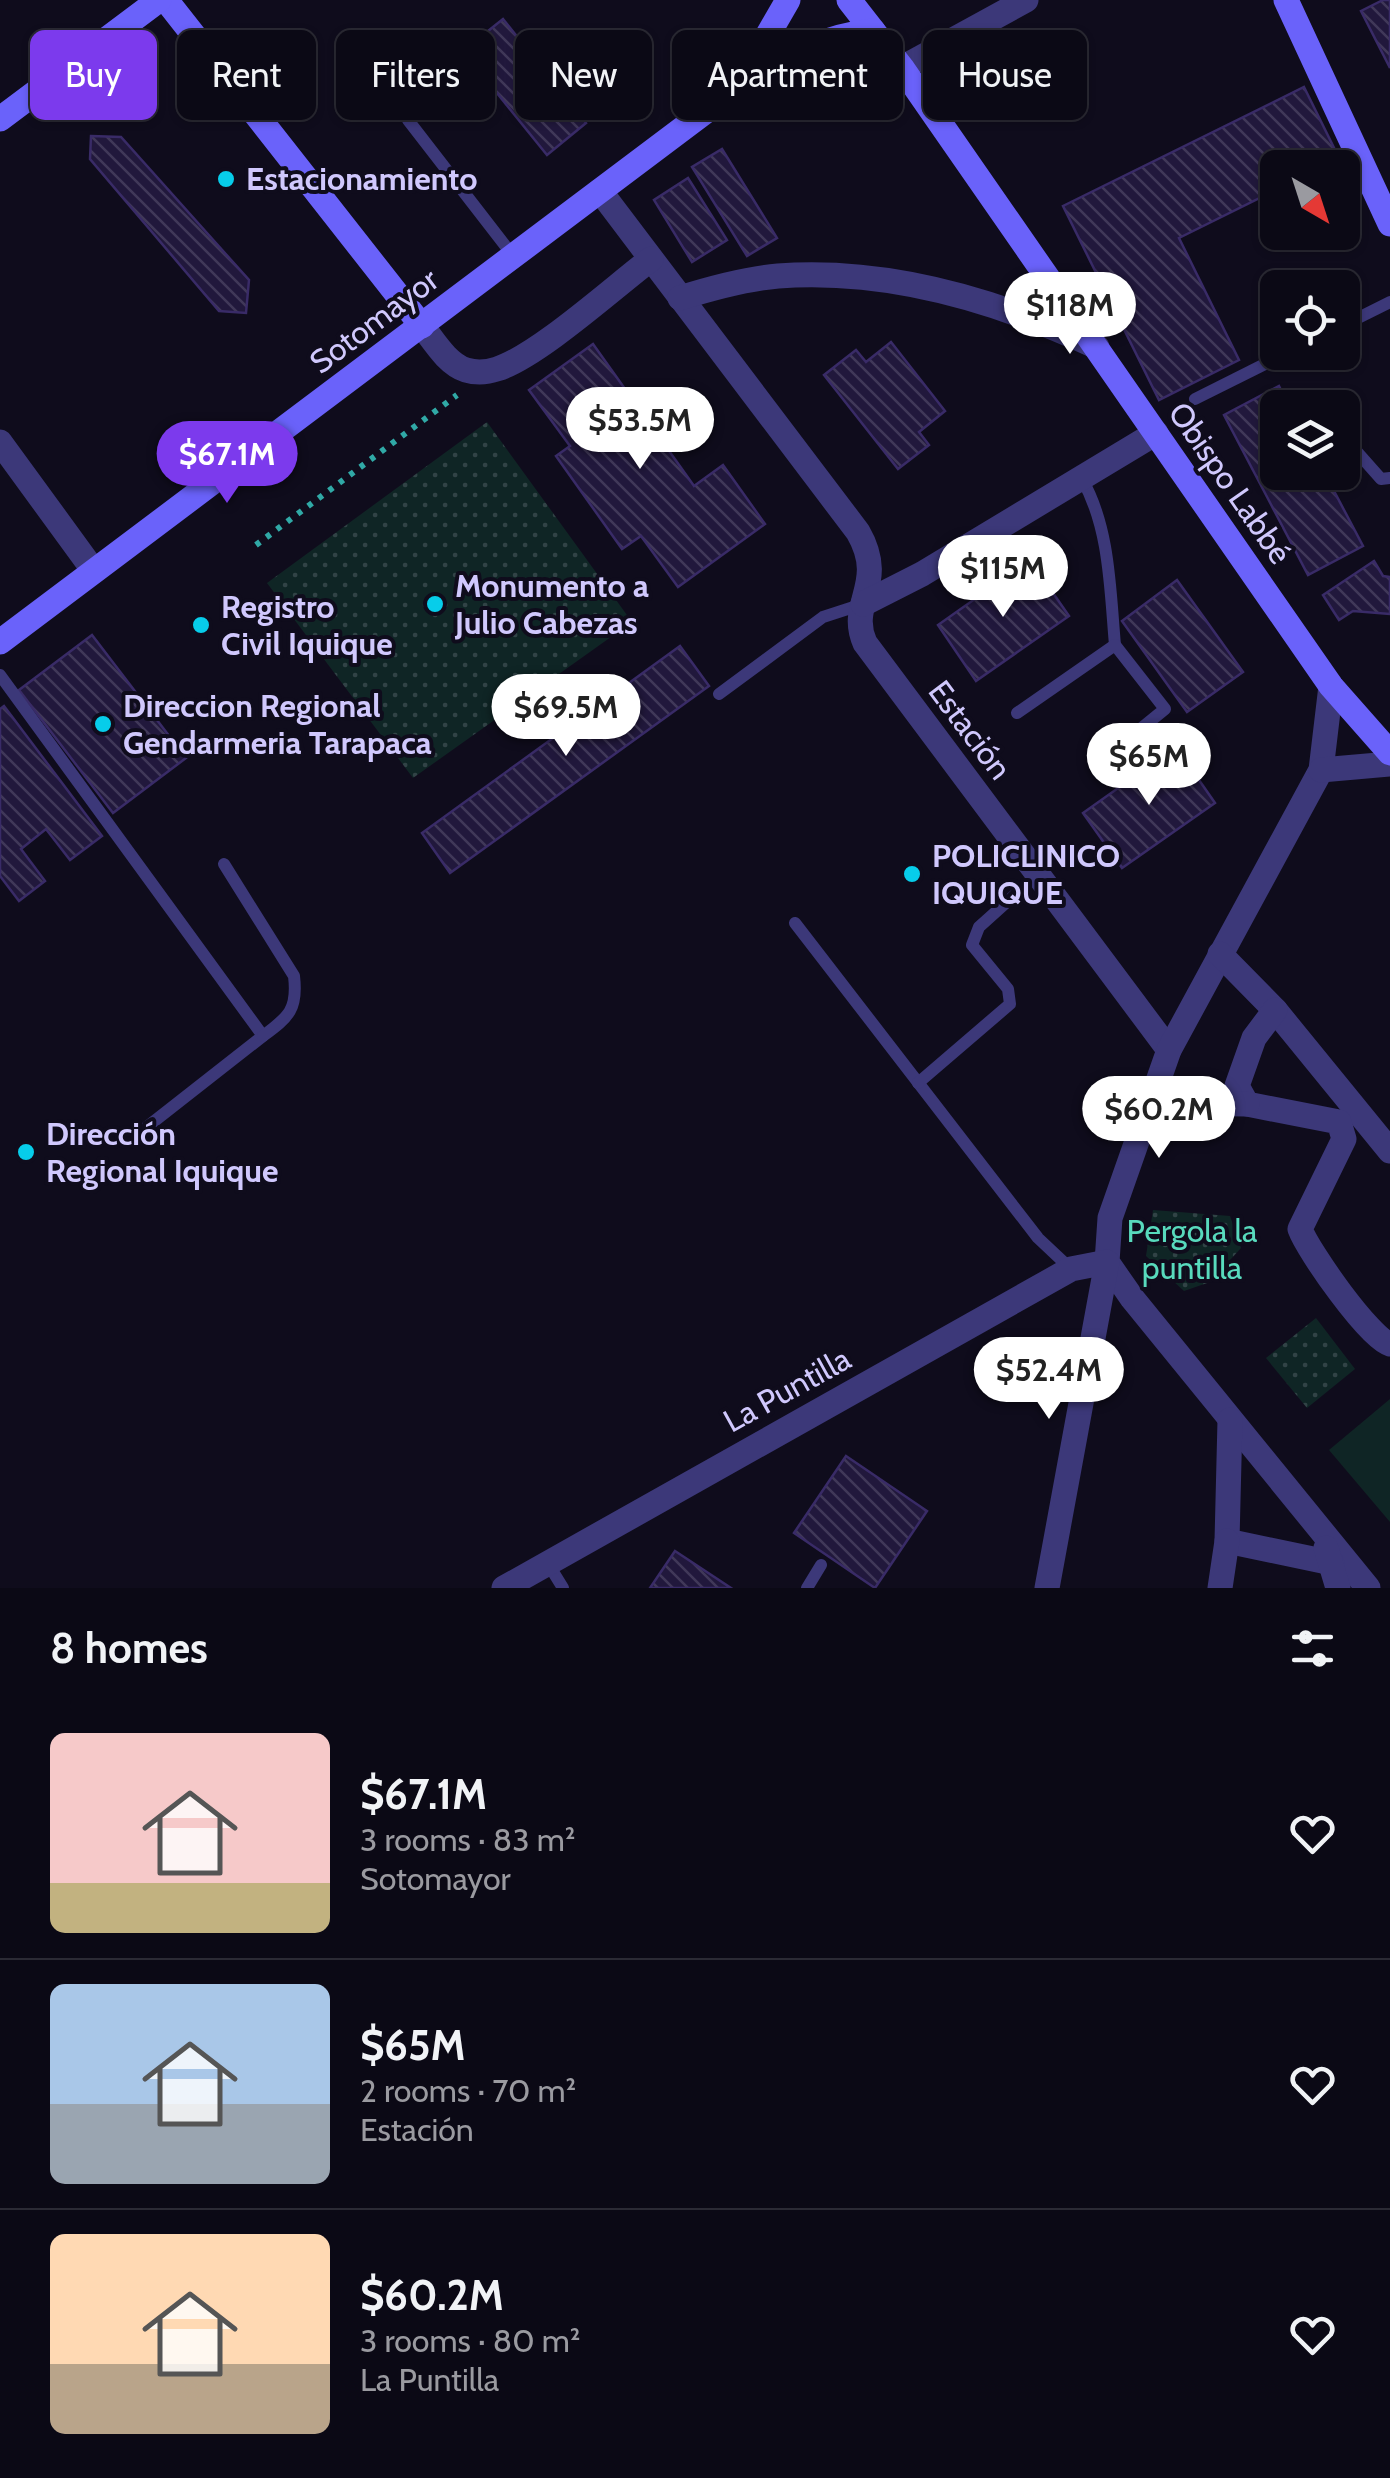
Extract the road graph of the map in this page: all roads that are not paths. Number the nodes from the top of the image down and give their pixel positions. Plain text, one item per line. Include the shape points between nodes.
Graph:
1 (159, 0) edge
2 (166, 0) edge
3 (788, 0) edge
4 (849, 0) edge
5 (1026, 0) edge
6 (1286, 0) edge
7 (772, 30) edge
8 (872, 30) edge
9 (903, 67) edge
10 (903, 69) edge
11 (0, 119) edge
12 (408, 120) dead end
13 (695, 120) edge
14 (600, 192) junction
15 (1390, 224) edge
16 (514, 257) junction
17 (651, 259) junction
18 (680, 298) junction
19 (1390, 302) edge
20 (1360, 317) edge
21 (422, 326) junction
22 (1097, 347) junction
23 (1260, 367) edge
24 (1196, 400) dead end
25 (1156, 433) junction
26 (0, 442) edge
27 (1360, 455) edge
28 (1390, 478) edge
29 (1082, 479) junction
30 (94, 572) junction
31 (864, 604) junction
32 (0, 642) edge
33 (1115, 645) junction
34 (0, 675) edge
35 (1331, 686) junction
36 (720, 694) dead end
37 (1017, 712) dead end
38 (1128, 740) dead end
39 (1390, 753) edge
40 (1390, 764) edge
41 (1321, 770) junction
42 (224, 864) dead end
43 (1037, 874) junction
44 (795, 923) dead end
45 (1220, 954) junction
46 (1275, 1010) junction
47 (263, 1036) junction
48 (1170, 1050) junction
49 (918, 1083) junction
50 (1151, 1102) junction
51 (1247, 1104) junction
52 (142, 1130) dead end
53 (1390, 1151) edge
54 (1107, 1262) junction
55 (1071, 1269) junction
56 (1390, 1344) edge
57 (1230, 1420) junction
58 (1316, 1526) junction
59 (1227, 1541) junction
60 (546, 1562) junction
61 (821, 1565) dead end
62 (1335, 1576) edge
63 (504, 1588) edge
64 (563, 1588) edge
65 (807, 1588) edge
66 (1047, 1588) edge
67 (1220, 1588) edge
68 (1368, 1588) edge

1 - 11 street
2 - 21 street
3 - 7 street, Sotomayor
4 - 8 street, Obispo Labbé
5 - 9 street
6 - 15 street
10 - 22 street, Obispo Labbé
12 - 16 lane
13 - 14 street, Sotomayor
14 - 16 street, Sotomayor
14 - 17 street, Estación
16 - 21 street, Sotomayor
17 - 18 street, Estación
17 - 21 street via 500,368 465,370
18 - 22 street via 778,276 878,282 994,304
18 - 31 street, Estación via 858,532 871,570
19 - 20 lane
21 - 30 street, Sotomayor
22 - 25 street, Obispo Labbé
23 - 24 lane
25 - 29 street
25 - 35 street, Obispo Labbé
26 - 30 street
27 - 28 lane via 1381,478
29 - 31 street
29 - 33 lane via 1096,503
30 - 32 street, Sotomayor
31 - 36 lane via 823,617
31 - 43 street, Estación via 859,624 865,643
33 - 37 lane
33 - 38 lane via 1166,709
34 - 47 lane
35 - 39 street, Obispo Labbé
35 - 41 street
40 - 41 street
41 - 45 street
42 - 47 lane via 294,976 296,996 287,1018
43 - 48 street, Estación
43 - 49 lane via 979,927 972,945 1008,989 1010,1004
44 - 49 lane
45 - 46 street
45 - 48 street
46 - 51 street via 1254,1038 1237,1086
46 - 53 street
47 - 52 lane
48 - 50 street
49 - 55 lane via 1038,1238
50 - 51 street
50 - 54 street via 1110,1218
51 - 56 street via 1339,1122 1344,1130 1300,1229 1359,1315
54 - 55 street, La Puntilla
54 - 57 street
54 - 66 street
55 - 60 street, La Puntilla
57 - 58 street
57 - 59 street
58 - 62 street
58 - 68 street
59 - 62 street
59 - 67 street
60 - 63 street, La Puntilla
60 - 64 lane
61 - 65 lane

